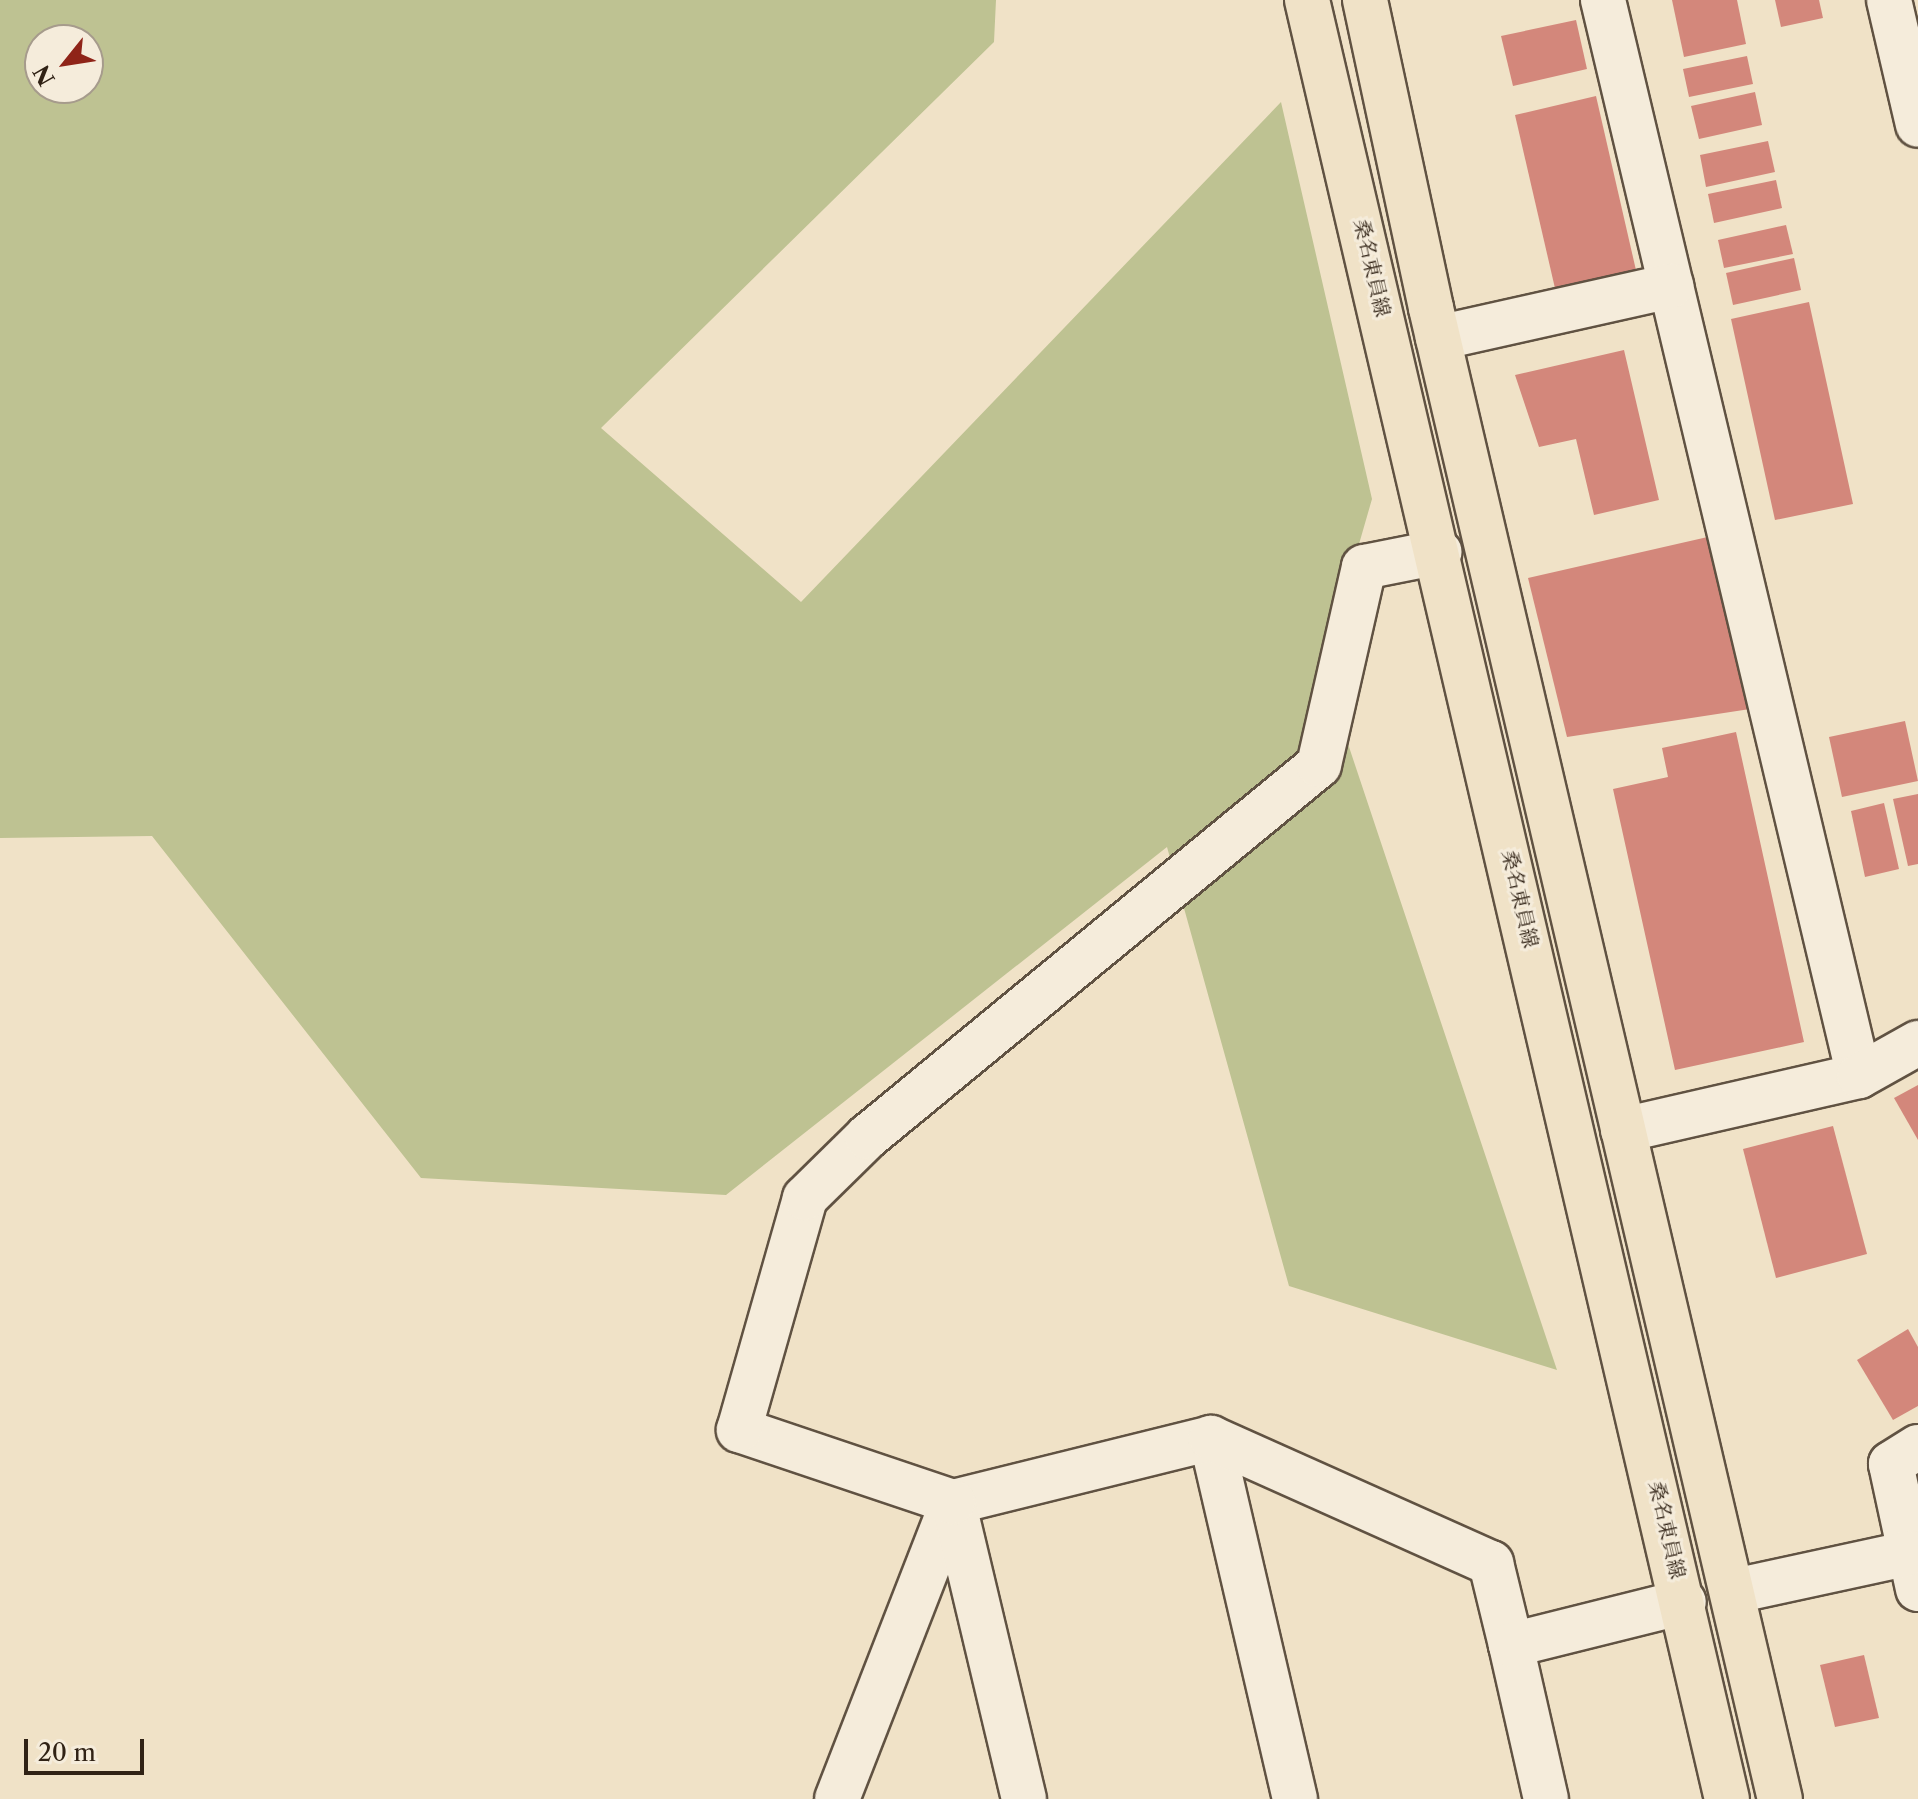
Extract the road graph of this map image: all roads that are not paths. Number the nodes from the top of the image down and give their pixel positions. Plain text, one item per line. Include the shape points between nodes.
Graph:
1 (1307, 0) edge
2 (1365, 0) edge
3 (1603, 0) edge
4 (1889, 0) edge
5 (1918, 125) edge
6 (1671, 286) junction
7 (1438, 338) junction
8 (1440, 552) junction
9 (1918, 1043) edge
10 (1859, 1076) junction
11 (1623, 1130) junction
12 (1211, 1438) junction
13 (1918, 1447) edge
14 (953, 1502) junction
15 (1914, 1571) edge
16 (1734, 1591) junction
17 (1684, 1602) junction
18 (1511, 1645) junction
19 (837, 1799) edge
20 (1024, 1799) edge
21 (1295, 1799) edge
22 (1546, 1799) edge
23 (1727, 1799) edge
24 (1765, 1799) edge
25 (1780, 1799) edge

1 - 8 main road, 桑名東員線
2 - 7 main road
3 - 6 street
4 - 5 street
6 - 7 street
6 - 10 street
7 - 11 main road
8 - 14 street via 1364,567 1319,765 867,1137 805,1198 739,1430
8 - 17 main road, 桑名東員線
9 - 10 street
10 - 11 street
11 - 16 main road
12 - 14 street
12 - 18 street via 1491,1563
12 - 21 street
13 - 15 street via 1891,1464
14 - 19 street
14 - 20 street
15 - 16 street
16 - 24 main road via 1733,1657
16 - 25 main road
17 - 18 street
17 - 23 main road, 桑名東員線
18 - 22 street

